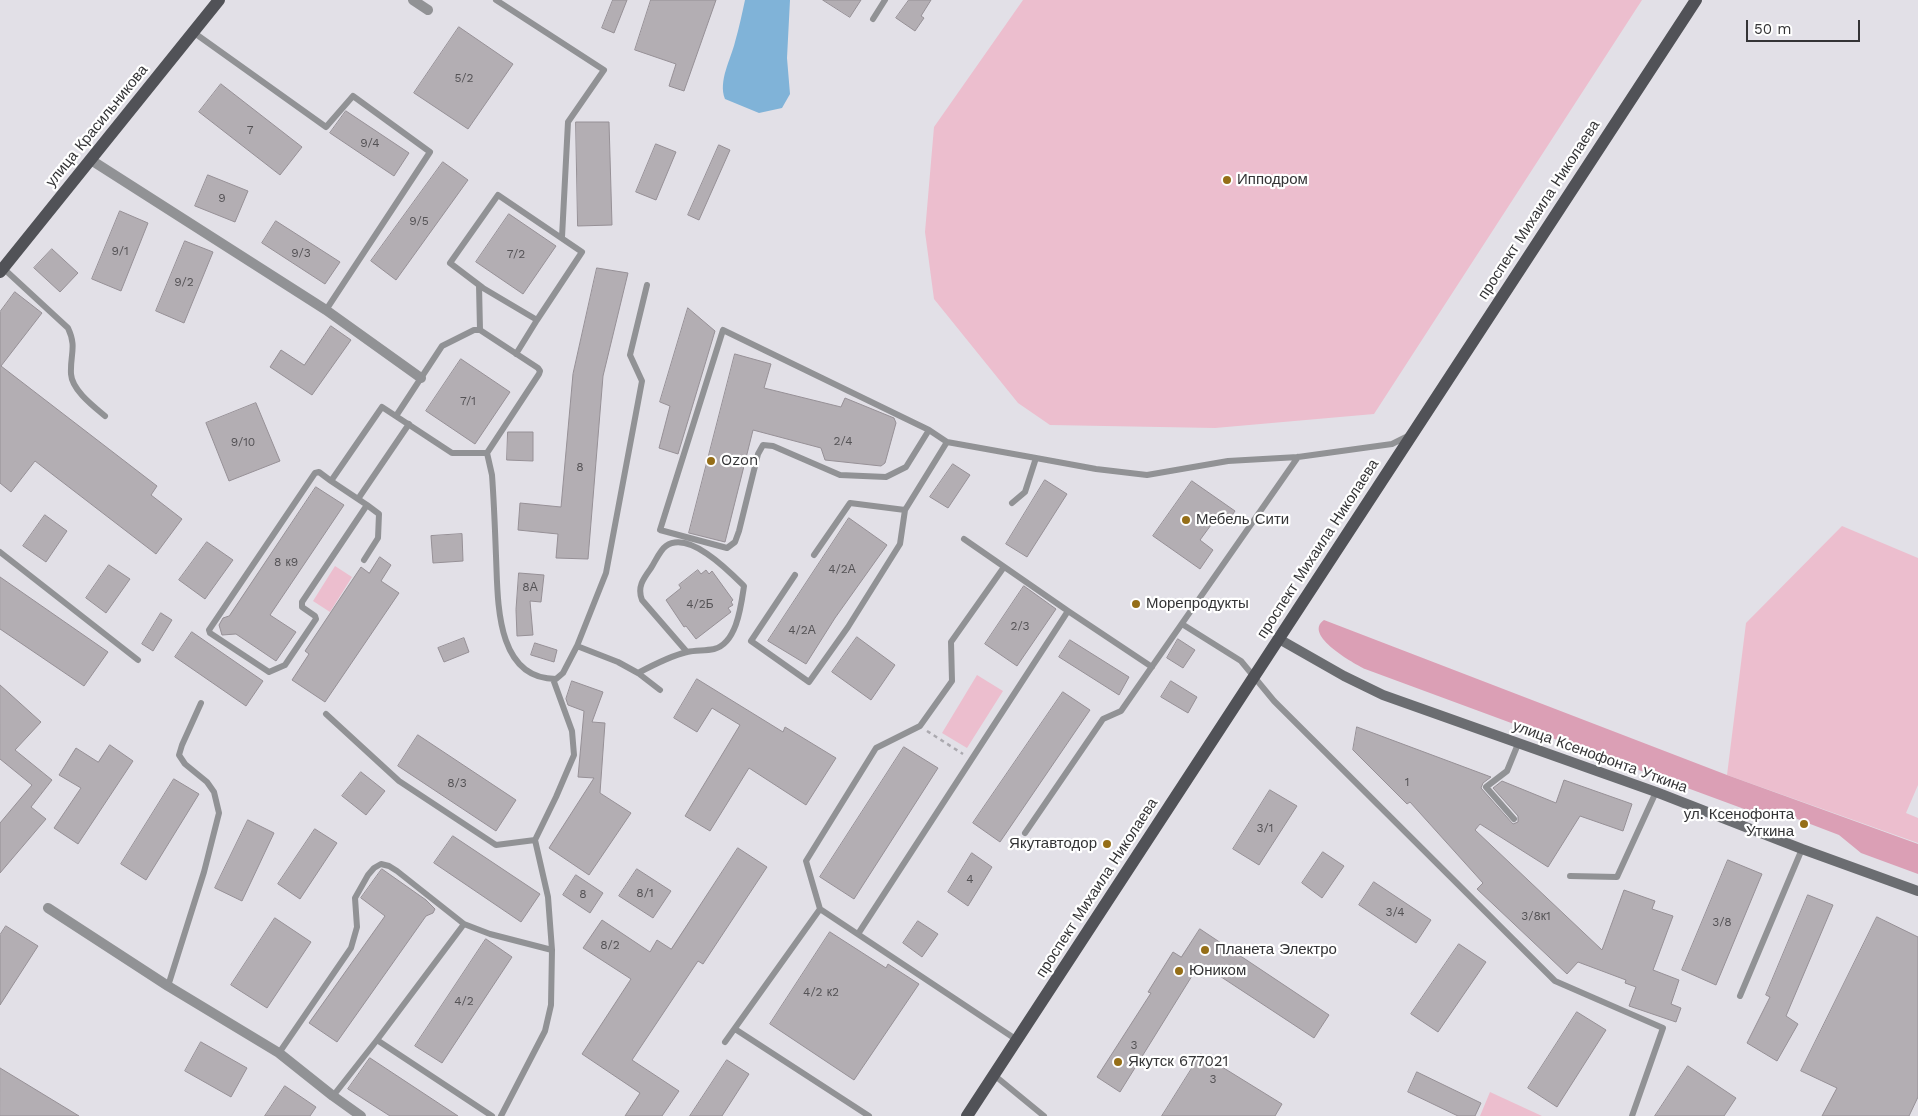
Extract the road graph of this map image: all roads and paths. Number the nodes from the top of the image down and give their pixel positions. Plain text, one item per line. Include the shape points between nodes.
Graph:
1 (219, 0) edge
2 (412, 0) edge
3 (496, 0) edge
4 (885, 0) edge
5 (1696, 0) edge
6 (428, 10) dead end
7 (873, 18) dead end
8 (193, 32) junction
9 (91, 160) junction
10 (562, 237) junction
11 (2, 270) edge
12 (647, 284) dead end
13 (479, 286) junction
14 (326, 310) junction
15 (537, 320) junction
16 (480, 330) junction
17 (516, 354) junction
18 (421, 378) junction
19 (105, 416) dead end
20 (396, 416) junction
21 (409, 424) junction
22 (929, 430) junction
23 (1412, 434) junction
24 (947, 442) junction
25 (487, 453) junction
26 (1298, 457) junction
27 (1036, 458) junction
28 (331, 480) junction
29 (358, 499) junction
30 (1012, 503) dead end
31 (367, 505) junction
32 (905, 510) junction
33 (964, 539) dead end
34 (0, 552) edge
35 (814, 555) dead end
36 (364, 560) dead end
37 (1004, 567) junction
38 (795, 575) dead end
39 (1068, 611) junction
40 (1182, 624) junction
41 (1279, 639) junction
42 (577, 646) junction
43 (688, 652) junction
44 (138, 660) dead end
45 (1152, 667) junction
46 (638, 673) junction
47 (1254, 677) junction
48 (553, 679) junction
49 (660, 690) dead end
50 (201, 703) dead end
51 (326, 714) dead end
52 (920, 726) junction
53 (1518, 744) junction
54 (972, 759) junction
55 (1656, 792) junction
56 (1514, 819) dead end
57 (1025, 833) dead end
58 (535, 840) junction
59 (1802, 848) junction
60 (1570, 876) dead end
61 (1918, 891) edge
62 (48, 908) dead end
63 (820, 909) junction
64 (464, 924) junction
65 (858, 934) junction
66 (552, 950) junction
67 (168, 986) junction
68 (1740, 996) dead end
69 (734, 1029) junction
70 (377, 1040) junction
71 (1017, 1040) junction
72 (725, 1042) dead end
73 (279, 1053) junction
74 (994, 1075) junction
75 (332, 1096) junction
76 (361, 1116) edge
77 (492, 1116) edge
78 (501, 1116) edge
79 (870, 1116) edge
80 (967, 1116) edge
81 (1044, 1116) edge
82 (1632, 1116) edge

1 - 8 main road, улица Красильникова
2 - 6 street
3 - 10 lane via 604,70 568,122
4 - 7 lane
5 - 23 main road, проспект Михаила Николаева
8 - 9 main road, улица Красильникова
8 - 14 lane via 326,127 353,96 430,152
9 - 11 main road, улица Красильникова
9 - 14 street
10 - 13 lane via 498,195 450,263
10 - 15 lane via 582,252
11 - 19 lane via 68,328 74,339 71,376 81,395
12 - 42 lane via 630,355 642,381 606,573
13 - 15 lane
13 - 16 lane
14 - 18 street
15 - 17 lane
16 - 17 lane
16 - 18 lane via 442,346
17 - 25 lane via 540,371
18 - 20 lane
20 - 21 lane
20 - 28 lane via 380,408
21 - 25 lane via 452,453
21 - 29 lane
22 - 22 lane via 906,467 886,477 840,475 773,446 764,446 758,454 735,542 727,548 660,530 723,330
22 - 24 lane
23 - 26 lane via 1392,444
23 - 41 main road, проспект Михаила Николаева
24 - 27 lane
24 - 32 lane
25 - 48 lane via 492,475 498,611 505,641 519,665 544,680
26 - 27 lane via 1228,461 1147,475
26 - 40 lane
27 - 30 lane via 1025,492
28 - 29 lane
28 - 31 lane via 319,472 315,473 210,633 266,671 284,666 316,619 302,607 302,602
29 - 31 lane
31 - 36 lane via 379,514 378,536
32 - 35 lane via 850,503
32 - 38 lane via 900,544 810,682 751,641
33 - 37 lane
34 - 44 lane
37 - 39 lane
37 - 52 lane via 951,642 952,681
39 - 45 lane
39 - 54 lane
40 - 45 lane
40 - 47 lane via 1241,661
41 - 47 main road, проспект Михаила Николаева
41 - 53 street, улица Ксенофонта Уткина via 1383,695
42 - 46 lane
42 - 48 lane via 563,674
43 - 43 lane via 716,648 731,636 740,616 744,586 692,544 677,541 665,546 641,582 639,592 642,600
43 - 46 lane
45 - 57 lane via 1121,712 1103,719
46 - 49 lane
47 - 71 main road, проспект Михаила Николаева
47 - 82 lane via 1274,701 1555,980 1663,1028
48 - 58 lane via 572,731 574,755
50 - 67 lane via 179,755 214,792 219,813
51 - 58 lane via 399,781 496,845
52 - 54 path
52 - 63 lane via 876,748 806,861
53 - 55 street, улица Ксенофонта Уткина
53 - 56 lane via 1506,771 1486,787
54 - 65 lane
55 - 59 street, улица Ксенофонта Уткина
55 - 60 lane via 1618,877
58 - 66 lane via 548,897
59 - 61 street, улица Ксенофонта Уткина
59 - 68 lane
62 - 67 street
63 - 65 lane
63 - 69 lane
64 - 66 lane
64 - 70 lane
64 - 73 lane via 389,866 380,864 374,868 355,898 357,928 351,948
65 - 71 lane
66 - 78 lane via 551,1005 545,1031
67 - 73 street
69 - 72 lane
69 - 79 lane
70 - 75 lane
70 - 77 lane
71 - 74 main road, проспект Михаила Николаева
73 - 75 street
74 - 80 main road, проспект Михаила Николаева
74 - 81 lane
75 - 76 street

